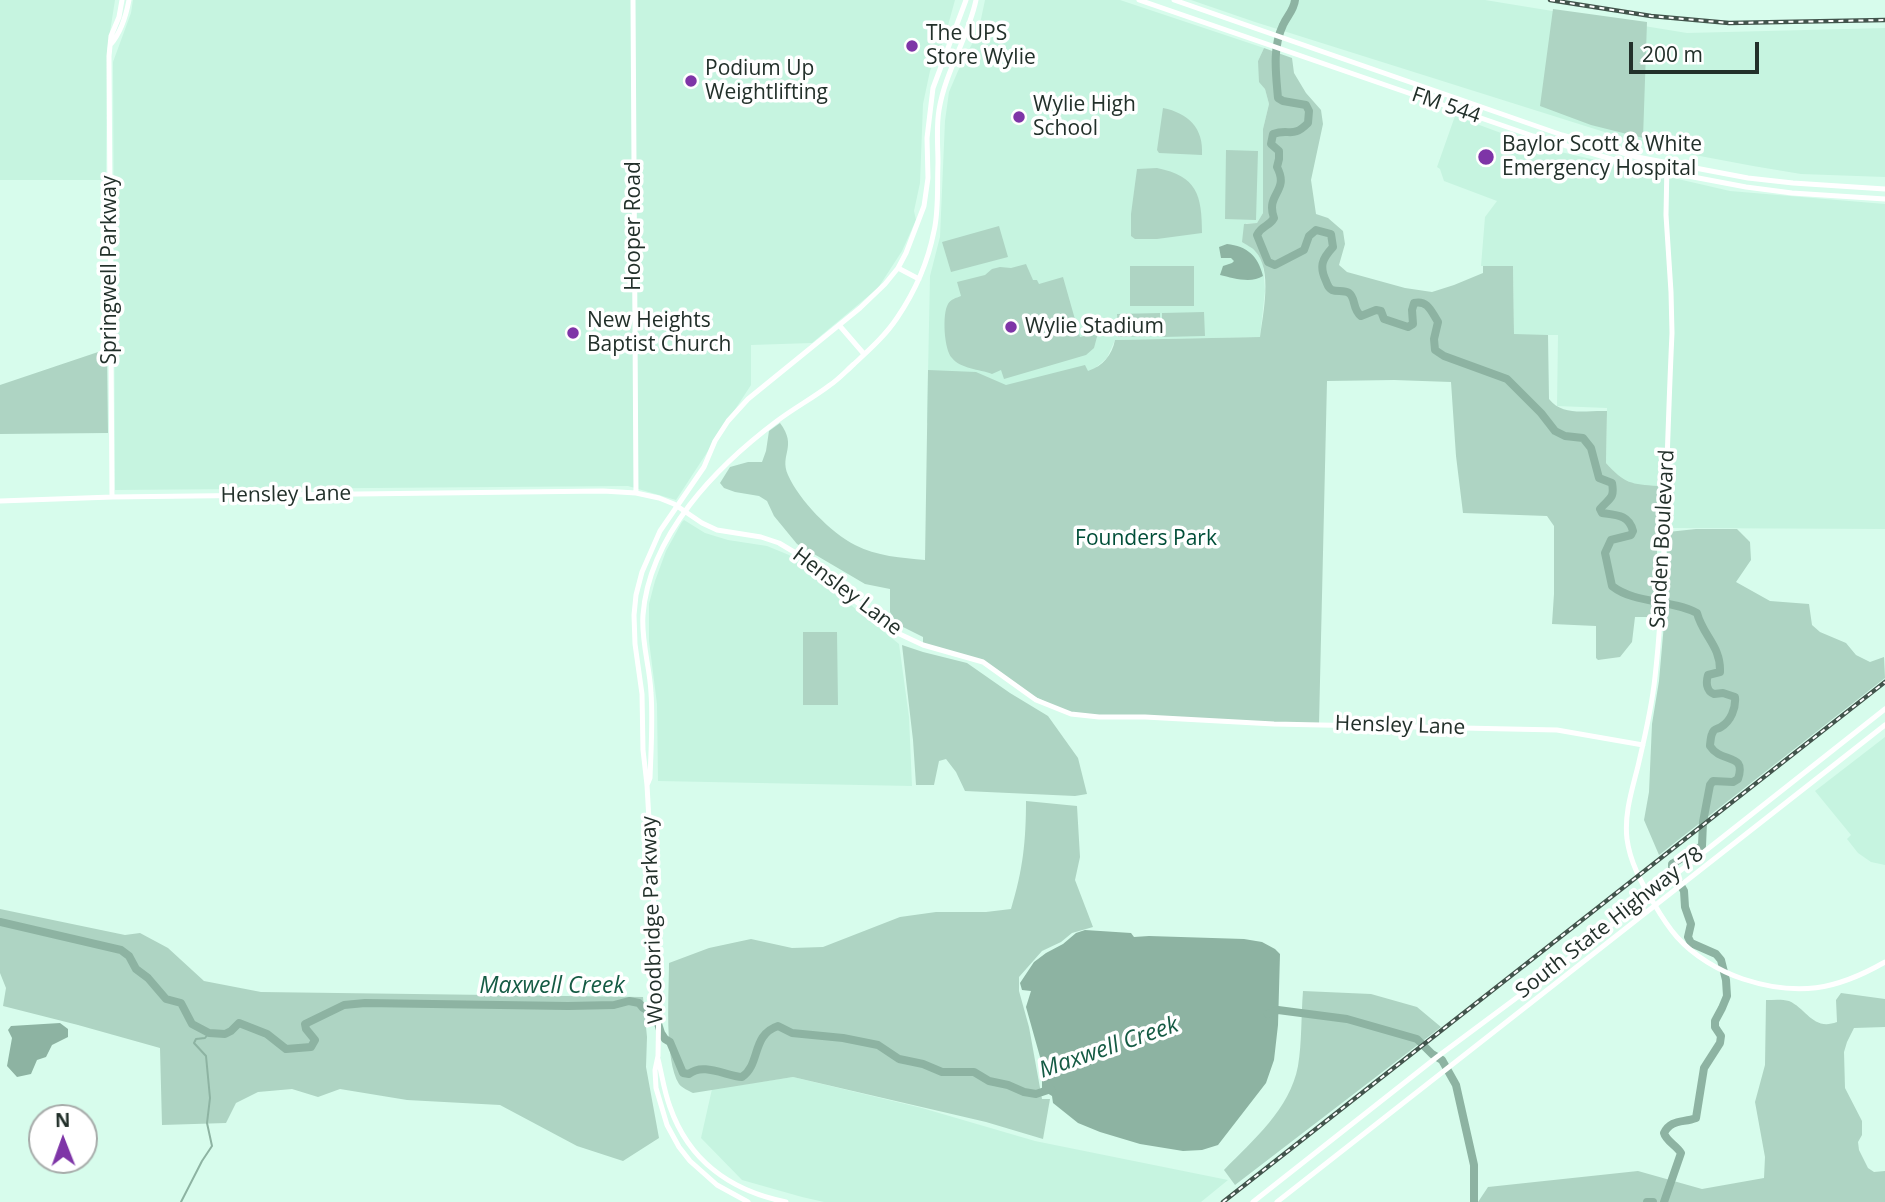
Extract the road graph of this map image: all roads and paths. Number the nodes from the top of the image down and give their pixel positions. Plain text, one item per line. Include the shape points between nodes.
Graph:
1 (122, 0) edge
2 (129, 0) edge
3 (633, 0) edge
4 (965, 0) edge
5 (976, 0) edge
6 (1139, 0) edge
7 (1174, 0) edge
8 (1152, 2) edge
9 (951, 40) junction
10 (111, 44) junction
11 (962, 45) junction
12 (1455, 98) junction
13 (1452, 107) junction
14 (929, 109) junction
15 (939, 110) junction
16 (1667, 163) junction
17 (1666, 173) junction
18 (928, 178) junction
19 (937, 178) junction
20 (1841, 187) junction
21 (1885, 189) edge
22 (1841, 197) junction
23 (1885, 199) edge
24 (898, 268) junction
25 (919, 279) junction
26 (839, 325) junction
27 (864, 354) junction
28 (636, 493) junction
29 (112, 497) junction
30 (0, 500) edge
31 (677, 506) junction
32 (684, 511) junction
33 (634, 615) junction
34 (643, 617) junction
35 (648, 674) junction
36 (639, 676) junction
37 (1885, 709) edge
38 (1885, 726) edge
39 (1643, 745) junction
40 (648, 785) junction
41 (1648, 894) junction
42 (1655, 905) junction
43 (1885, 962) edge
44 (658, 1056) junction
45 (1262, 1199) edge
46 (748, 1202) edge
47 (786, 1202) edge
48 (1254, 1202) edge
49 (1277, 1202) edge

1 - 10 main road, Springwell Parkway
2 - 10 main road, Springwell Parkway
3 - 28 main road, Hooper Road
4 - 9 main road, Woodbridge Parkway
5 - 11 main road, Woodbridge Parkway
6 - 8 main road, FM 544 / FM 544
7 - 12 main road, FM 544 / FM 544
8 - 13 main road, FM 544 / FM 544
9 - 11 main road
9 - 14 main road, Woodbridge Parkway
10 - 29 main road, Springwell Parkway
11 - 15 main road, Woodbridge Parkway
12 - 13 main road
12 - 16 main road, FM 544 / FM 544 via 1574,139
13 - 17 main road, FM 544 / FM 544 via 1563,146
14 - 15 main road
14 - 18 main road, Woodbridge Parkway
15 - 19 main road, Woodbridge Parkway
16 - 17 main road, Sanden Boulevard
16 - 20 main road, FM 544 / FM 544 via 1748,178
17 - 22 main road, FM 544 / FM 544
17 - 39 main road, Sanden Boulevard via 1672,337 1660,612 1653,696
18 - 19 main road
18 - 24 main road, Woodbridge Parkway via 915,234
19 - 25 main road, Woodbridge Parkway via 934,231
20 - 21 main road, FM 544 / FM 544
20 - 22 main road
22 - 23 main road, FM 544 / FM 544
24 - 25 main road
24 - 26 main road, Woodbridge Parkway
25 - 27 main road, Woodbridge Parkway via 885,335
26 - 27 main road
26 - 31 main road, Woodbridge Parkway via 748,399 728,421
27 - 32 main road, Woodbridge Parkway via 832,384 744,447
28 - 29 main road, Hensley Lane
28 - 31 main road, Hensley Lane
29 - 30 main road, Hensley Lane
31 - 32 main road, Hensley Lane
31 - 33 main road, Woodbridge Parkway via 642,572
32 - 34 main road, Woodbridge Parkway via 653,570
32 - 39 main road, Hensley Lane via 717,530 761,537 789,548 891,630 923,645 983,662 1036,700 1071,714 1557,730
33 - 34 main road
33 - 36 main road, Woodbridge Parkway
34 - 35 main road, Woodbridge Parkway
35 - 36 main road
35 - 40 main road, Woodbridge Parkway via 652,735
36 - 40 main road, Woodbridge Parkway
37 - 41 main road, South State Highway 78
38 - 42 main road, South State Highway 78
39 - 41 main road, Sanden Boulevard via 1626,828 1631,858
40 - 44 main road, Woodbridge Parkway
41 - 42 main road, Sanden Boulevard
41 - 45 main road, South State Highway 78
42 - 43 main road, Sanden Boulevard via 1690,950 1720,970 1762,985 1794,990 1828,986
42 - 49 main road, South State Highway 78
44 - 46 main road, Woodbridge Parkway via 655,1070 660,1104 679,1147 716,1185
44 - 47 main road, Woodbridge Parkway via 670,1107 690,1146 733,1184
45 - 48 main road, South State Highway 78

